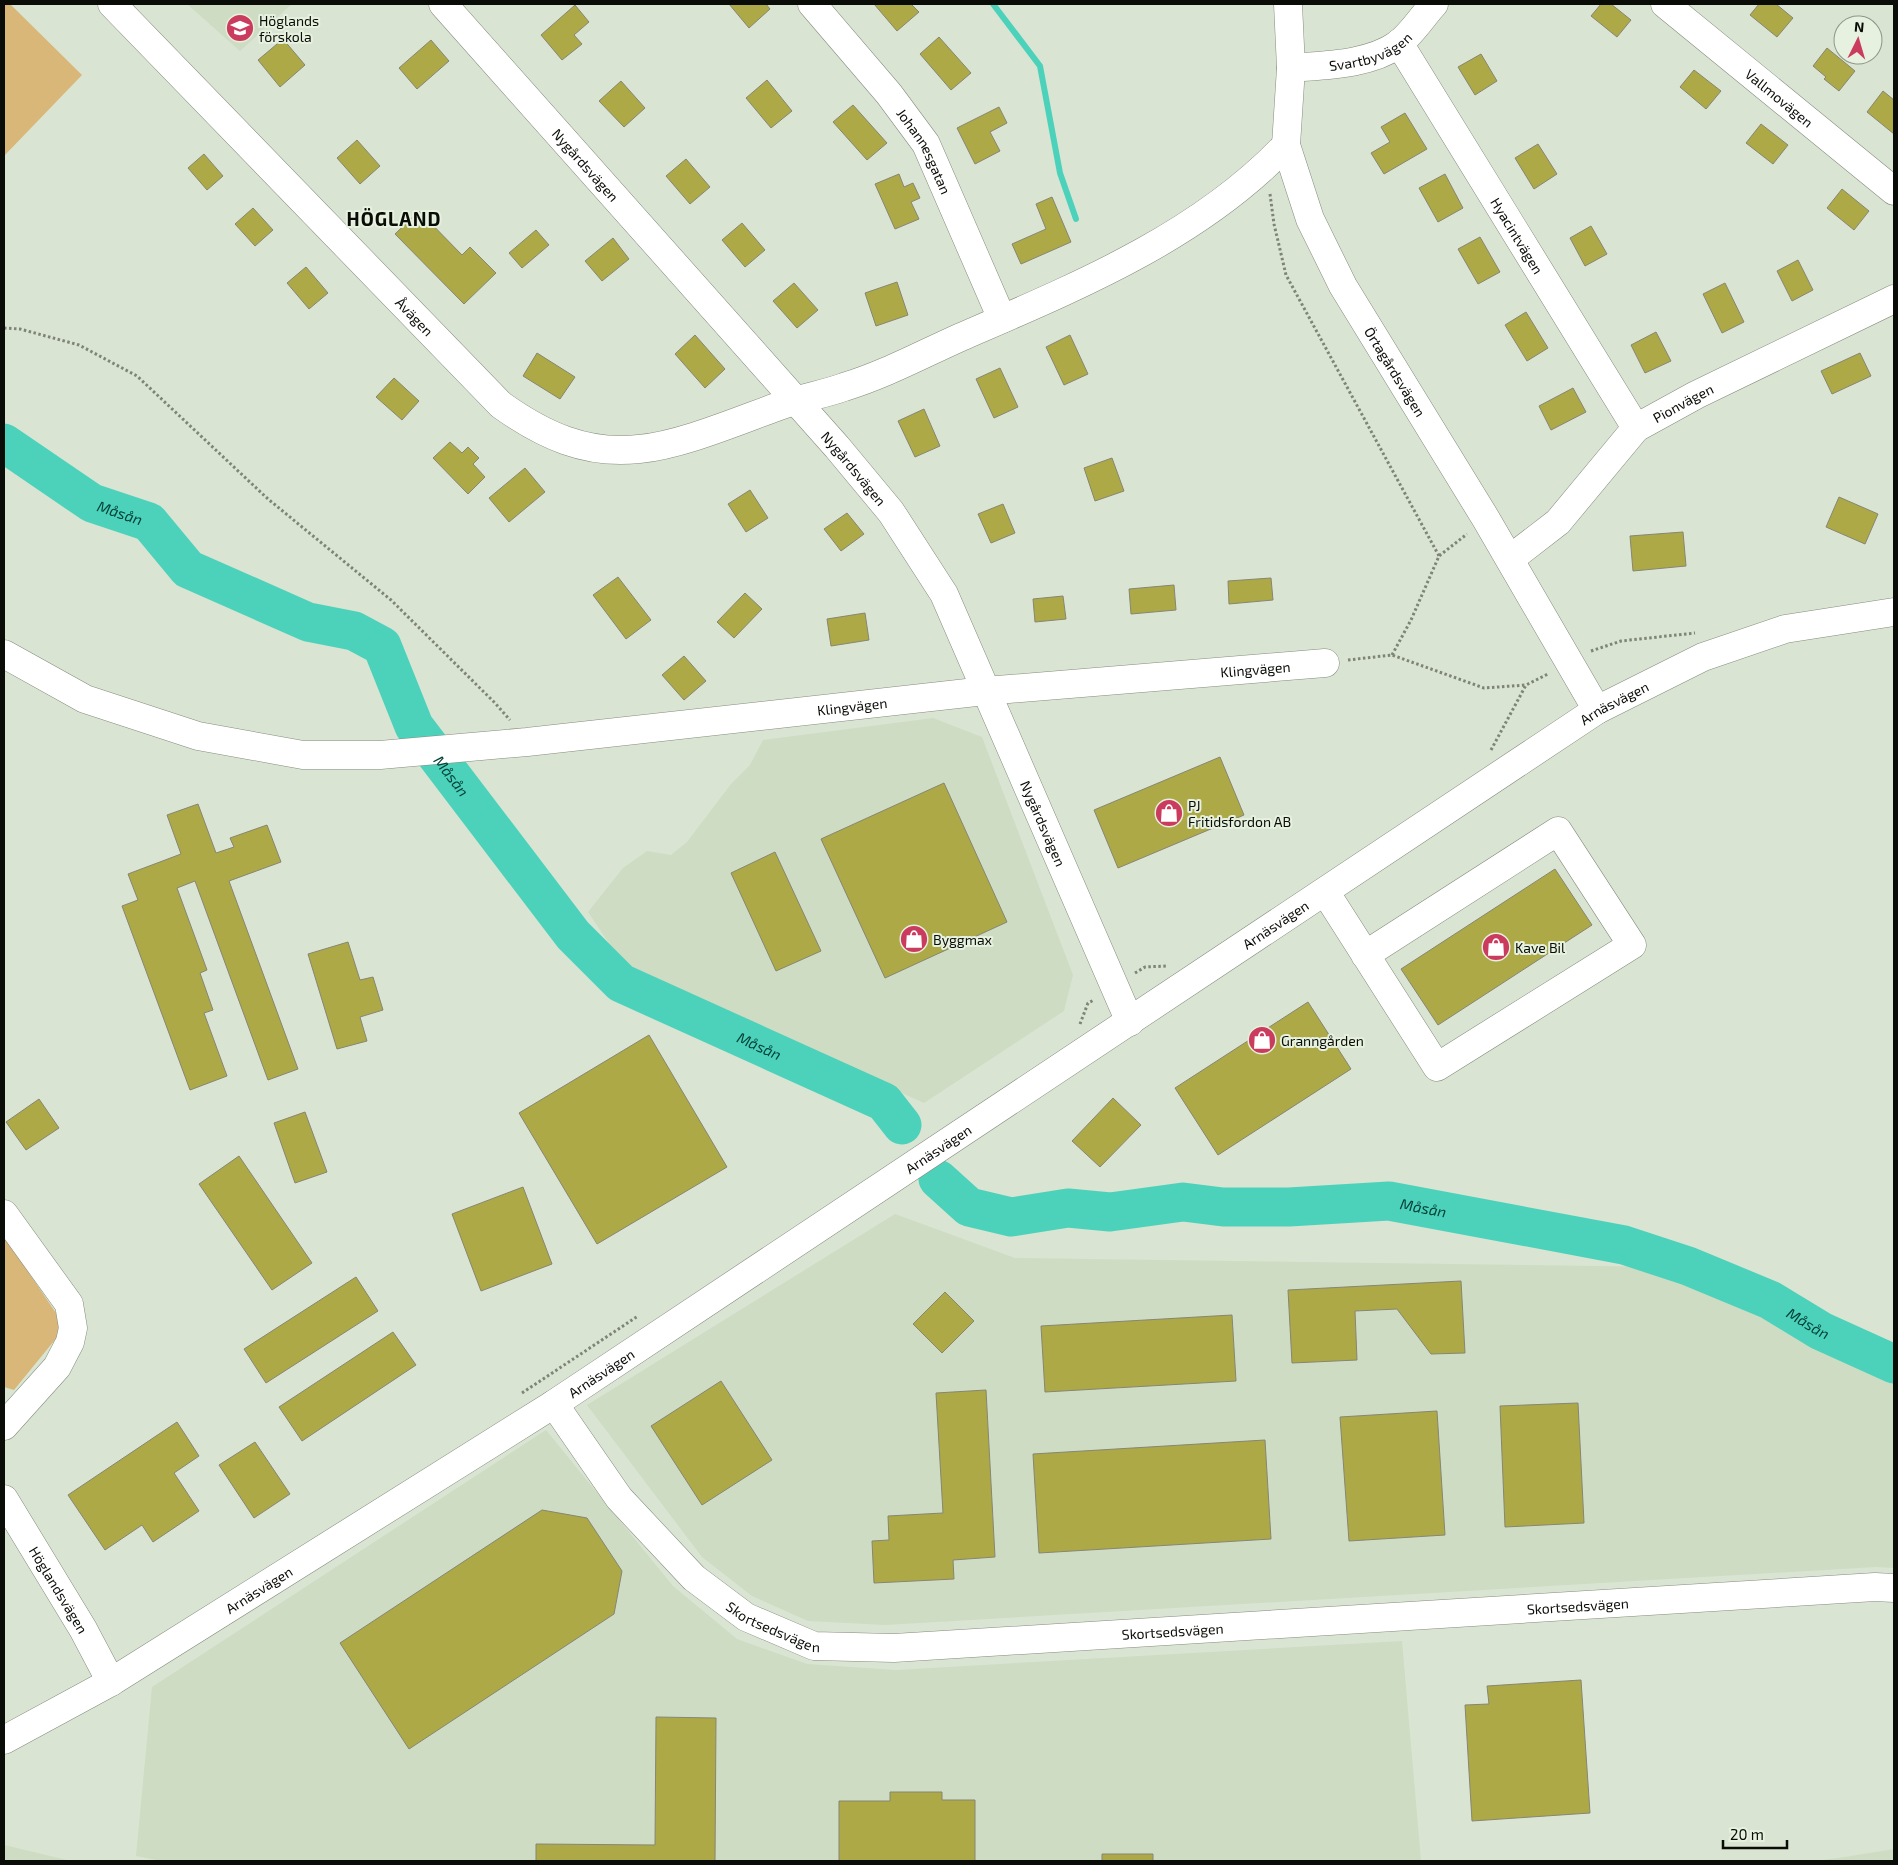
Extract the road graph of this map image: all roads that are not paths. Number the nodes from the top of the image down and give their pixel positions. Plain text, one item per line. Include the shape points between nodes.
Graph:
1 (112, 4) edge
2 (443, 4) edge
3 (812, 4) edge
4 (1288, 4) edge
5 (1434, 4) edge
6 (1665, 4) edge
7 (1399, 43) junction
8 (1291, 68) junction
9 (1286, 145) junction
10 (1894, 191) edge
11 (1894, 299) edge
12 (1002, 319) junction
13 (794, 401) junction
14 (1636, 428) junction
15 (1510, 559) junction
16 (1894, 612) edge
17 (4, 654) edge
18 (1325, 663) road end
19 (985, 690) junction
20 (1597, 710) junction
21 (1326, 893) junction
22 (1365, 955) junction
23 (1130, 1022) junction
24 (4, 1214) edge
25 (554, 1404) junction
26 (4, 1426) edge
27 (4, 1499) edge
28 (1894, 1588) edge
29 (111, 1682) junction
30 (4, 1740) edge

1 - 13 street, Åvägen via 501,405 531,426 563,441 592,448 637,450 661,446
2 - 13 street, Nygårdsvägen
3 - 12 street, Johannesgatan via 889,94 926,144
4 - 8 street, Örtagårdsvägen
5 - 7 street, Svartbyvägen
6 - 10 street, Vallmovägen
7 - 8 street, Svartbyvägen via 1386,51 1356,60
7 - 14 street, Hyacintvägen
8 - 9 street, Örtagårdsvägen
9 - 12 street via 1238,189 1176,233 1114,267
9 - 15 street, Örtagårdsvägen via 1310,219 1343,286
11 - 14 street, Pionvägen via 1696,394
12 - 13 street via 846,387
13 - 19 street, Nygårdsvägen via 891,512 944,594
14 - 15 street, Pionvägen via 1558,522
15 - 20 street, Örtagårdsvägen
16 - 20 street, Arnäsvägen via 1785,629 1704,656
17 - 19 street, Klingvägen via 84,699 198,736 303,755 380,755 528,742
18 - 19 street, Klingvägen
19 - 23 street, Nygårdsvägen
20 - 21 street, Arnäsvägen
21 - 22 street
21 - 23 street, Arnäsvägen
22 - 22 street via 1437,1067 1632,945 1558,831
23 - 25 street, Arnäsvägen
24 - 26 street via 69,1304 73,1328 70,1342 57,1367
25 - 28 street, Skortsedsvägen via 619,1498 694,1578 746,1617 814,1646 894,1648
25 - 29 street, Arnäsvägen
27 - 29 street, Höglandsvägen via 83,1629
29 - 30 street, Arnäsvägen

